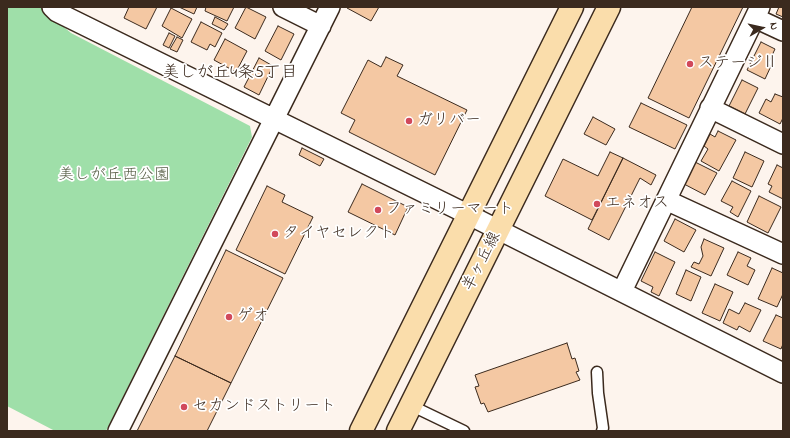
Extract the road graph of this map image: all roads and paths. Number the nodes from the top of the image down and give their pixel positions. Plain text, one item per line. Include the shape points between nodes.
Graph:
1 (52, 7) edge
2 (283, 7) edge
3 (330, 7) edge
4 (572, 7) edge
5 (609, 7) edge
6 (758, 12) edge
7 (321, 26) junction
8 (783, 31) edge
9 (710, 108) junction
10 (274, 118) junction
11 (783, 144) edge
12 (666, 200) junction
13 (469, 215) junction
14 (499, 230) junction
15 (783, 254) edge
16 (622, 291) junction
17 (597, 372) dead end
18 (783, 373) edge
19 (410, 405) junction
20 (118, 431) edge
21 (361, 431) edge
22 (398, 431) edge
23 (464, 431) edge
24 (602, 431) edge

1 - 10 street via 57,12
2 - 7 street
3 - 7 street
4 - 13 main road, 羊ヶ丘線
5 - 14 main road, 羊ヶ丘線
6 - 8 street
6 - 9 street
7 - 10 street
9 - 11 street
9 - 12 street
10 - 13 street
10 - 20 street
12 - 15 street
12 - 16 street
13 - 14 street
13 - 21 main road, 羊ヶ丘線
14 - 16 street
14 - 19 main road, 羊ヶ丘線
16 - 18 street
17 - 24 lane
19 - 22 main road, 羊ヶ丘線
19 - 23 lane

